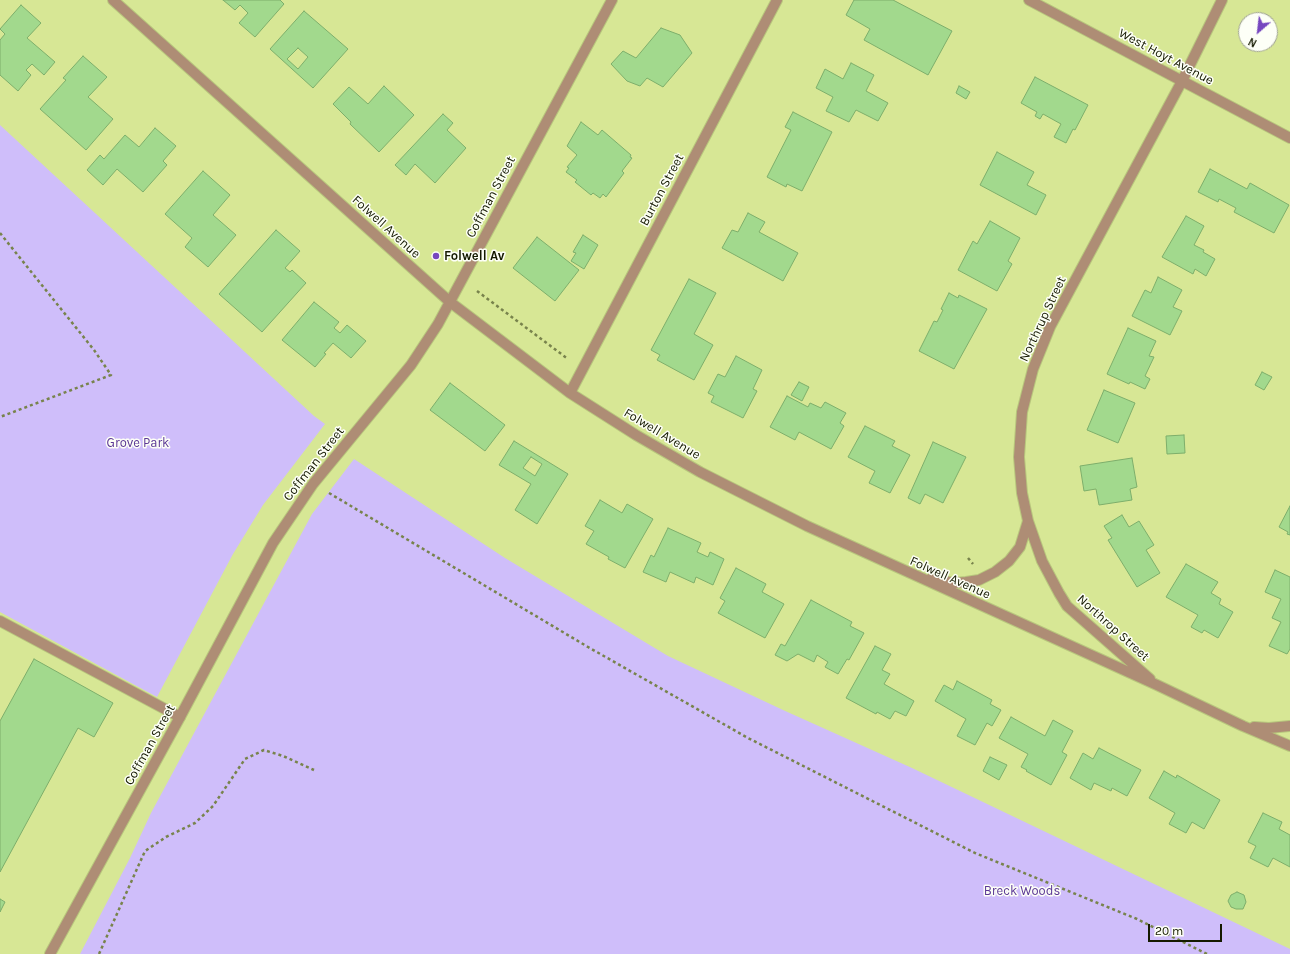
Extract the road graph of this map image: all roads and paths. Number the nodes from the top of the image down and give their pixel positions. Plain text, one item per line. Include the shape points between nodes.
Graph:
1 (113, 0) edge
2 (612, 0) edge
3 (777, 0) edge
4 (1029, 0) edge
5 (1222, 0) edge
6 (1182, 81) junction
7 (1290, 138) edge
8 (0, 233) edge
9 (477, 291) dead end
10 (450, 302) junction
11 (569, 360) dead end
12 (570, 393) junction
13 (0, 417) edge
14 (313, 484) junction
15 (1028, 521) junction
16 (917, 577) junction
17 (0, 621) edge
18 (1157, 685) junction
19 (180, 717) junction
20 (1243, 726) junction
21 (1290, 726) edge
22 (1290, 746) edge
23 (314, 770) dead end
24 (50, 954) edge
25 (99, 954) edge
26 (1207, 954) edge

1 - 10 street, Folwell Avenue
2 - 10 street, Coffman Street
3 - 12 street, Burton Street
4 - 6 street, West Hoyt Avenue
5 - 6 street, Northrup Street
6 - 7 street, West Hoyt Avenue
6 - 15 street, Northrup Street via 1050,327 1033,369 1022,412 1019,457
8 - 13 path via 94,350 111,376
9 - 11 path
10 - 12 street, Folwell Avenue
10 - 14 street, Coffman Street via 411,365
12 - 16 street, Folwell Avenue via 700,472 807,526
14 - 19 street, Coffman Street via 273,543
14 - 26 path via 588,647 748,738 975,853 1137,920
15 - 16 street, Northrup Street via 1020,547 1009,561 995,572 979,580 955,583
15 - 18 street, Northrop Street via 1042,561 1067,606
16 - 18 street, Folwell Avenue
17 - 19 street
18 - 20 street, Folwell Avenue
19 - 24 street, Coffman Street
20 - 21 street
20 - 22 street, Folwell Avenue
23 - 25 path via 264,750 245,759 213,806 195,823 166,836 145,850

